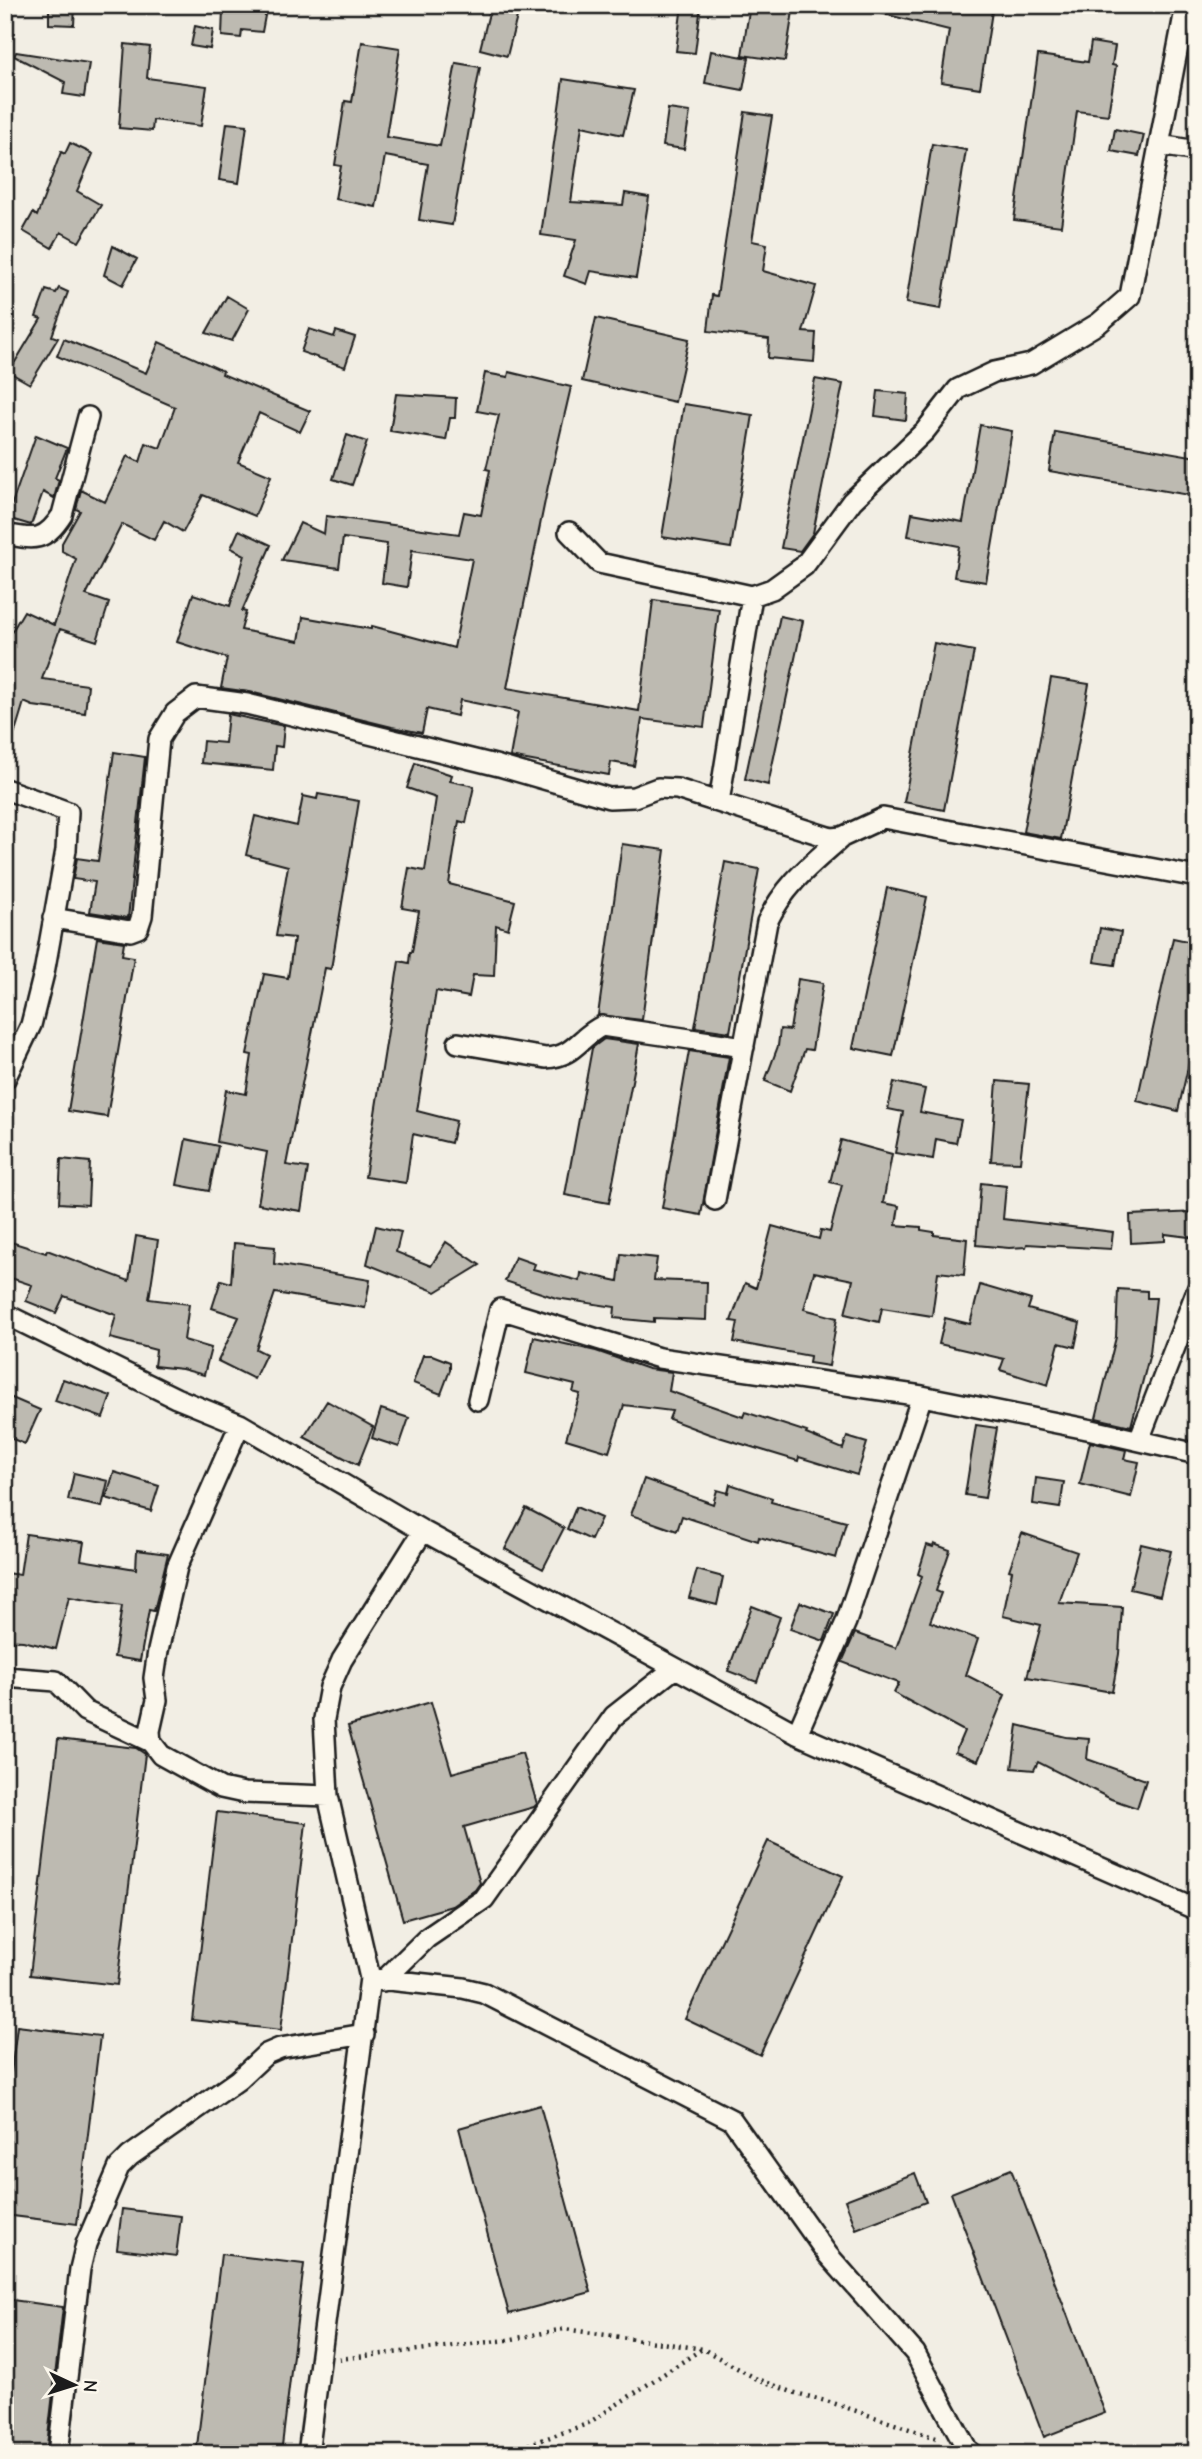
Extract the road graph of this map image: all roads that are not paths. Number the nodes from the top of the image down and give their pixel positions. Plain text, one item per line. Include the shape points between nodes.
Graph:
1 (1186, 5) edge
2 (1159, 145) junction
3 (1197, 151) edge
4 (88, 417) dead end
5 (569, 532) dead end
6 (5, 534) edge
7 (752, 596) junction
8 (5, 789) edge
9 (719, 802) junction
10 (842, 837) junction
11 (1197, 877) edge
12 (53, 918) junction
13 (458, 1043) dead end
14 (744, 1047) junction
15 (5, 1079) edge
16 (715, 1200) dead end
17 (1197, 1290) edge
18 (5, 1314) edge
19 (922, 1396) junction
20 (478, 1400) dead end
21 (240, 1424) junction
22 (1139, 1440) junction
23 (1197, 1454) edge
24 (423, 1531) junction
25 (675, 1668) junction
26 (5, 1677) edge
27 (797, 1734) junction
28 (151, 1742) junction
29 (328, 1796) junction
30 (1197, 1910) edge
31 (377, 1980) junction
32 (364, 2034) junction
33 (970, 2451) edge
34 (58, 2454) edge
35 (308, 2454) edge

1 - 2 street
2 - 3 street
2 - 7 street via 1130,296 1099,323 1031,364 994,372 958,389 925,431 852,500 804,566 772,589
4 - 6 street via 53,529 41,537
5 - 7 street via 599,563
7 - 9 street
8 - 12 street via 68,812
9 - 10 street via 831,838
9 - 12 street via 658,788 634,797 609,798 247,704 196,697 175,713 159,739 138,928 130,931
10 - 11 street via 883,818
10 - 14 street via 790,884 767,922
12 - 15 street via 31,1025
13 - 14 street via 560,1058 602,1026
14 - 16 street
17 - 22 street
18 - 21 street via 176,1398
19 - 20 street via 659,1358 499,1309
19 - 22 street
19 - 27 street via 846,1622
21 - 24 street
21 - 28 street via 177,1567 158,1651
22 - 23 street
24 - 25 street
24 - 29 street via 342,1660 330,1687 324,1719
25 - 27 street
25 - 31 street via 614,1716 484,1899
26 - 28 street via 56,1681 85,1711
27 - 30 street
28 - 29 street via 161,1755 221,1788
29 - 31 street
31 - 32 street
31 - 33 street via 484,1993 732,2120 828,2255 915,2353
32 - 34 street via 266,2054 238,2080 119,2167 80,2269
32 - 35 street

